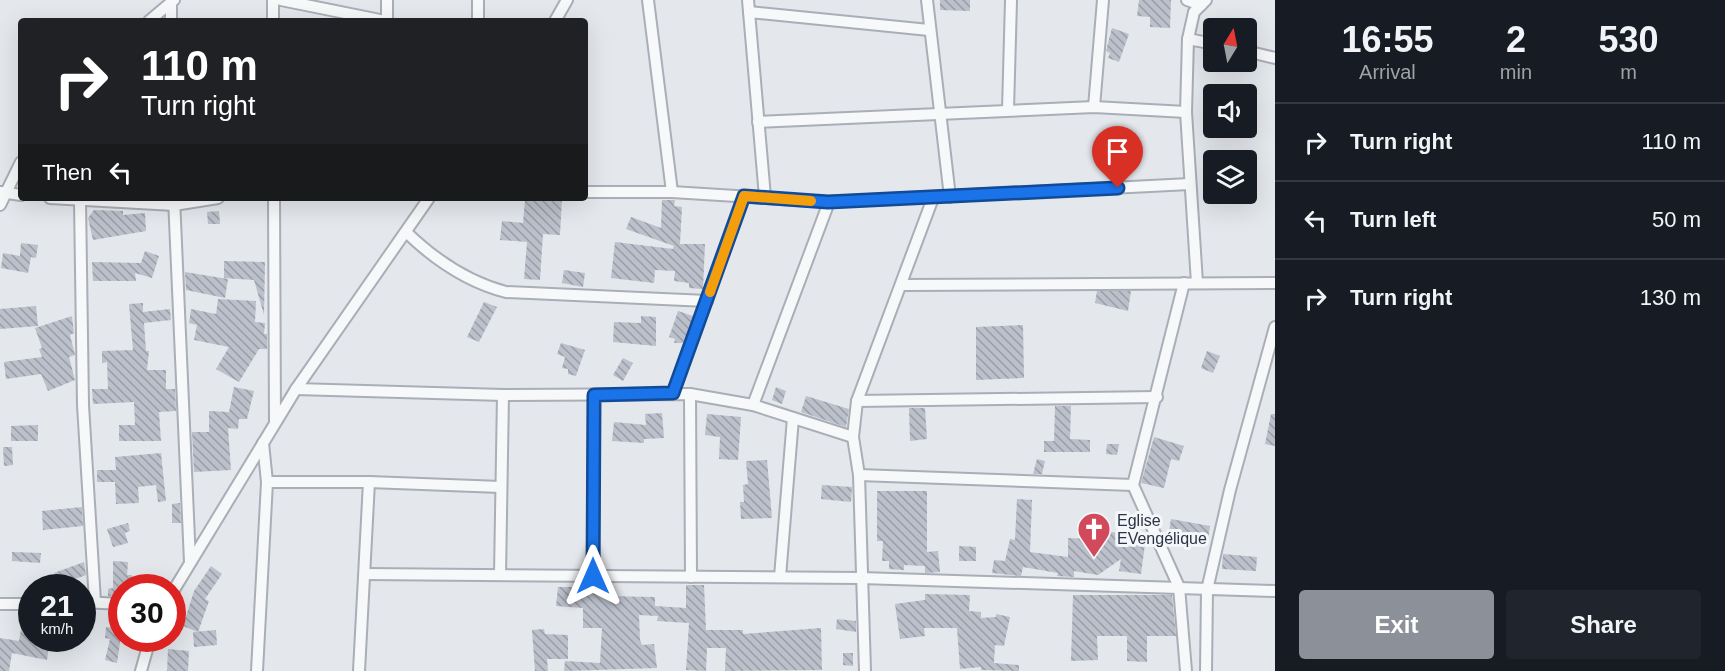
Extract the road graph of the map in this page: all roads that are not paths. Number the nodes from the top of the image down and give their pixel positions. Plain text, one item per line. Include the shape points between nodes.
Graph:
1 (273, 0) edge
2 (281, 0) edge
3 (387, 0) edge
4 (478, 0) edge
5 (567, 0) edge
6 (648, 0) edge
7 (748, 0) edge
8 (927, 0) edge
9 (1011, 0) edge
10 (1103, 0) edge
11 (1187, 0) edge
12 (293, 1) edge
13 (173, 2) edge
14 (1204, 2) edge
15 (749, 12) junction
16 (153, 18) edge
17 (171, 18) edge
18 (273, 18) edge
19 (372, 18) edge
20 (386, 18) edge
21 (478, 18) edge
22 (557, 18) edge
23 (929, 30) junction
24 (1188, 39) junction
25 (1203, 42) edge
26 (1257, 54) edge
27 (1275, 58) edge
28 (1094, 107) junction
29 (1008, 110) junction
30 (1186, 112) junction
31 (940, 115) junction
32 (758, 122) junction
33 (18, 167) edge
34 (1190, 184) junction
35 (2, 192) edge
36 (588, 192) edge
37 (672, 192) junction
38 (18, 195) edge
39 (744, 196) junction
40 (765, 197) junction
41 (950, 197) junction
42 (933, 198) junction
43 (80, 201) joint
44 (174, 201) edge
45 (274, 201) edge
46 (427, 201) edge
47 (828, 202) junction
48 (0, 205) edge
49 (406, 232) junction
50 (1184, 283) junction
51 (1197, 283) junction
52 (1275, 283) edge
53 (902, 285) junction
54 (707, 301) junction
55 (1275, 327) edge
56 (296, 389) junction
57 (673, 393) junction
58 (690, 394) junction
59 (503, 395) junction
60 (594, 395) junction
61 (1156, 397) junction
62 (857, 401) junction
63 (753, 405) junction
64 (793, 418) junction
65 (275, 423) junction
66 (853, 437) junction
67 (263, 443) junction
68 (859, 475) junction
69 (267, 482) junction
70 (369, 482) junction
71 (1134, 485) junction
72 (501, 487) junction
73 (190, 562) junction
74 (92, 574) edge
75 (183, 574) edge
76 (364, 574) junction
77 (500, 575) junction
78 (593, 576) junction
79 (692, 577) junction
80 (780, 577) junction
81 (861, 578) junction
82 (1179, 586) junction
83 (1207, 590) junction
84 (1275, 591) edge
85 (0, 604) edge
86 (18, 604) edge
87 (146, 652) edge
88 (141, 671) edge
89 (257, 671) edge
90 (359, 671) edge
91 (866, 671) edge
92 (1186, 671) edge
93 (1206, 671) edge

1 - 18 street
2 - 12 street
3 - 20 street
4 - 21 street
5 - 22 street
6 - 37 street
7 - 15 street
8 - 23 street
9 - 29 street
10 - 28 street
11 - 14 street
12 - 19 street
13 - 16 street
13 - 17 street
14 - 24 street via 1190,22
15 - 23 street
15 - 32 street
23 - 31 street
24 - 25 street
24 - 30 street
26 - 27 street
28 - 29 street
28 - 30 street
29 - 31 street
30 - 34 street
31 - 32 street
31 - 41 street
32 - 40 street
33 - 35 street
34 - 41 street
34 - 51 street
35 - 38 street
35 - 48 street
36 - 37 street
37 - 39 street
39 - 40 street
39 - 54 street
40 - 47 street
41 - 42 street
42 - 47 street
42 - 53 street
43 - 44 street
43 - 74 street via 83,405
44 - 73 street
45 - 65 street
46 - 49 street
47 - 63 street
49 - 54 street via 451,269 506,292
49 - 56 street
50 - 51 street
50 - 53 street
50 - 61 street
51 - 52 street
53 - 62 street
54 - 57 street
55 - 83 street
56 - 59 street
56 - 65 street
57 - 58 street
57 - 60 street
58 - 63 street
58 - 79 street
59 - 60 street
59 - 72 street
60 - 78 street
61 - 62 street
61 - 71 street
62 - 66 street
63 - 64 street
64 - 66 street
64 - 80 street
65 - 67 street
66 - 68 street
67 - 69 street
67 - 73 street
68 - 71 street
68 - 81 street
69 - 70 street
69 - 89 street
70 - 72 street
70 - 76 street
71 - 82 street
72 - 77 street
73 - 75 street
76 - 77 street
76 - 90 street
77 - 78 street
78 - 79 street
79 - 80 street
80 - 81 street
81 - 82 street
81 - 91 street
82 - 83 street
82 - 92 street
83 - 84 street
83 - 93 street
85 - 86 street
87 - 88 street

